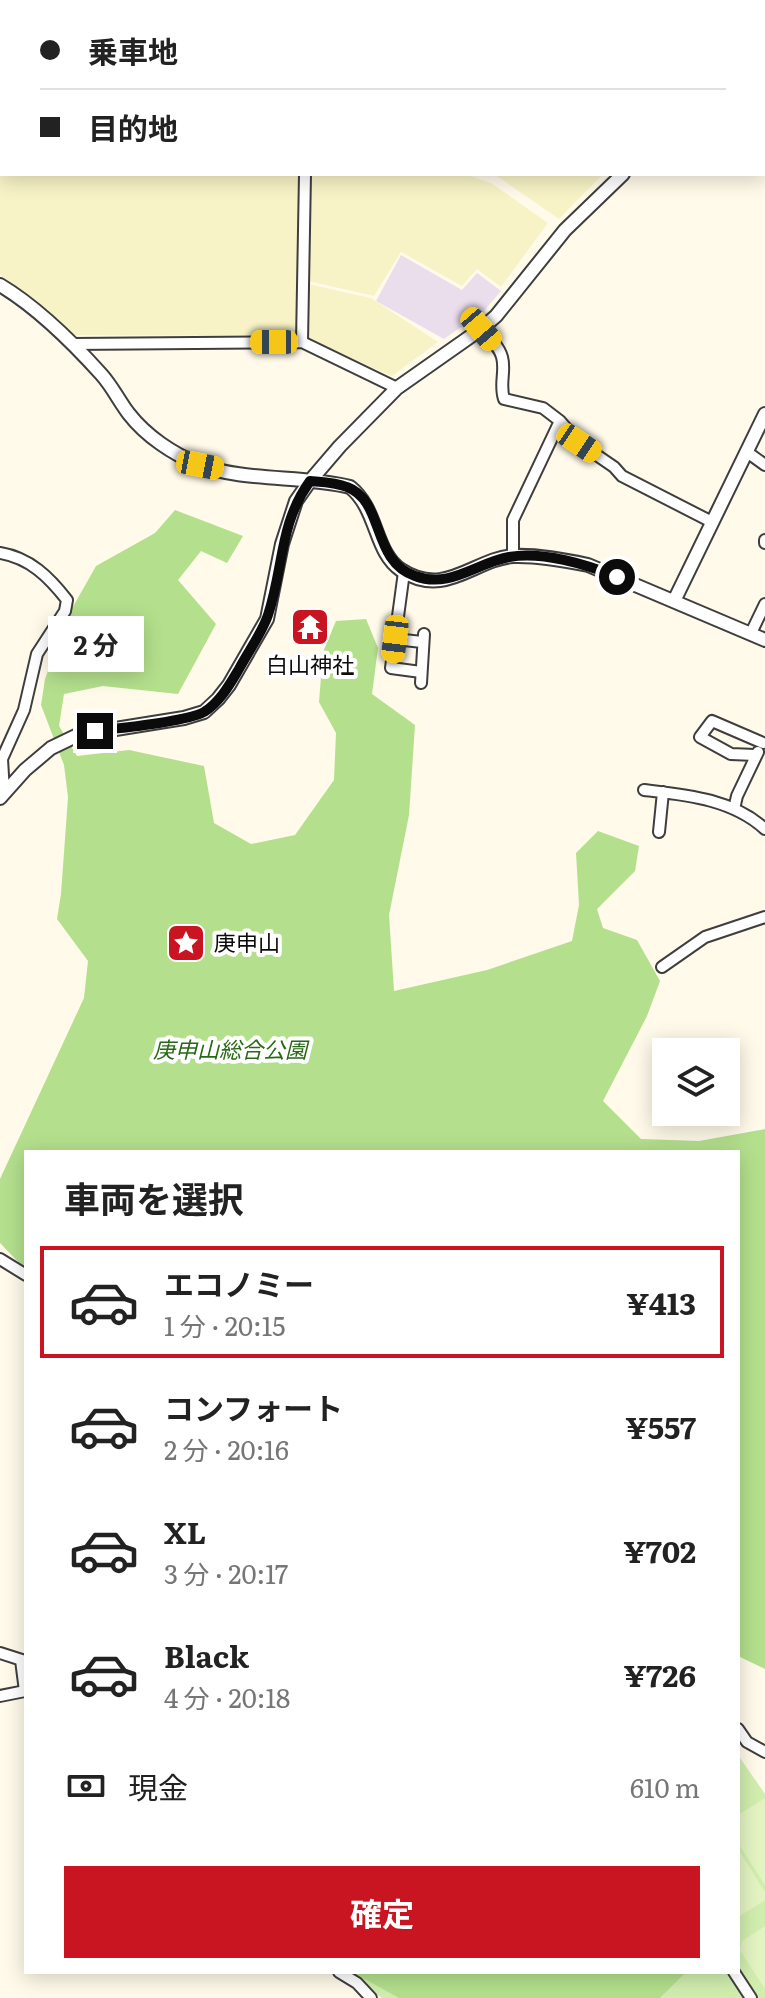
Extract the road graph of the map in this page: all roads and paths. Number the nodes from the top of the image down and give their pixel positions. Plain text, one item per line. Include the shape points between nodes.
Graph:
1 (305, 176) edge
2 (621, 176) edge
3 (0, 285) edge
4 (481, 329) junction
5 (302, 342) junction
6 (72, 344) junction
7 (397, 388) junction
8 (765, 414) edge
9 (560, 421) junction
10 (747, 452) junction
11 (765, 465) edge
12 (310, 481) junction
13 (712, 522) junction
14 (0, 553) edge
15 (513, 556) junction
16 (404, 572) junction
17 (674, 601) junction
18 (765, 604) edge
19 (751, 633) junction
20 (395, 639) junction
21 (765, 640) edge
22 (764, 741) edge
23 (755, 755) junction
24 (1, 759) edge
25 (644, 790) dead end
26 (663, 792) junction
27 (1, 794) edge
28 (734, 809) junction
29 (765, 829) edge
30 (659, 832) dead end
31 (765, 917) edge
32 (662, 967) dead end
33 (0, 1259) edge
34 (24, 1274) edge
35 (0, 1653) edge
36 (24, 1661) edge
37 (24, 1691) edge
38 (0, 1696) edge
39 (740, 1732) edge
40 (765, 1752) edge
41 (342, 1974) edge
42 (735, 1974) edge
43 (371, 1998) edge
44 (751, 1998) edge

1 - 5 street
2 - 4 street via 565,230
3 - 6 street
4 - 7 street
4 - 9 street via 502,359 504,399 543,408
5 - 6 street
5 - 7 street
6 - 12 street via 104,377 130,417 172,451 200,465
7 - 12 street
8 - 10 street
9 - 13 street via 622,476
9 - 15 street via 513,520
10 - 11 street
10 - 13 street
12 - 16 street via 350,487 362,496 393,563
12 - 27 street via 296,501 267,619 218,699 204,712 184,718 78,735 51,748
13 - 17 street
14 - 24 street via 45,572 67,600 37,654 24,710
15 - 16 street via 454,579
15 - 17 street via 588,565
16 - 20 street
17 - 19 street
18 - 19 street
19 - 21 street
20 - 20 street via 423,638 421,678 391,668
22 - 23 street
22 - 23 street via 712,721 700,737 731,754
23 - 28 street
24 - 27 street
25 - 26 street
26 - 28 street
26 - 30 street
28 - 29 street
31 - 32 street via 705,937
33 - 34 street
35 - 36 street
37 - 38 street
39 - 40 street
41 - 43 street
42 - 44 street

